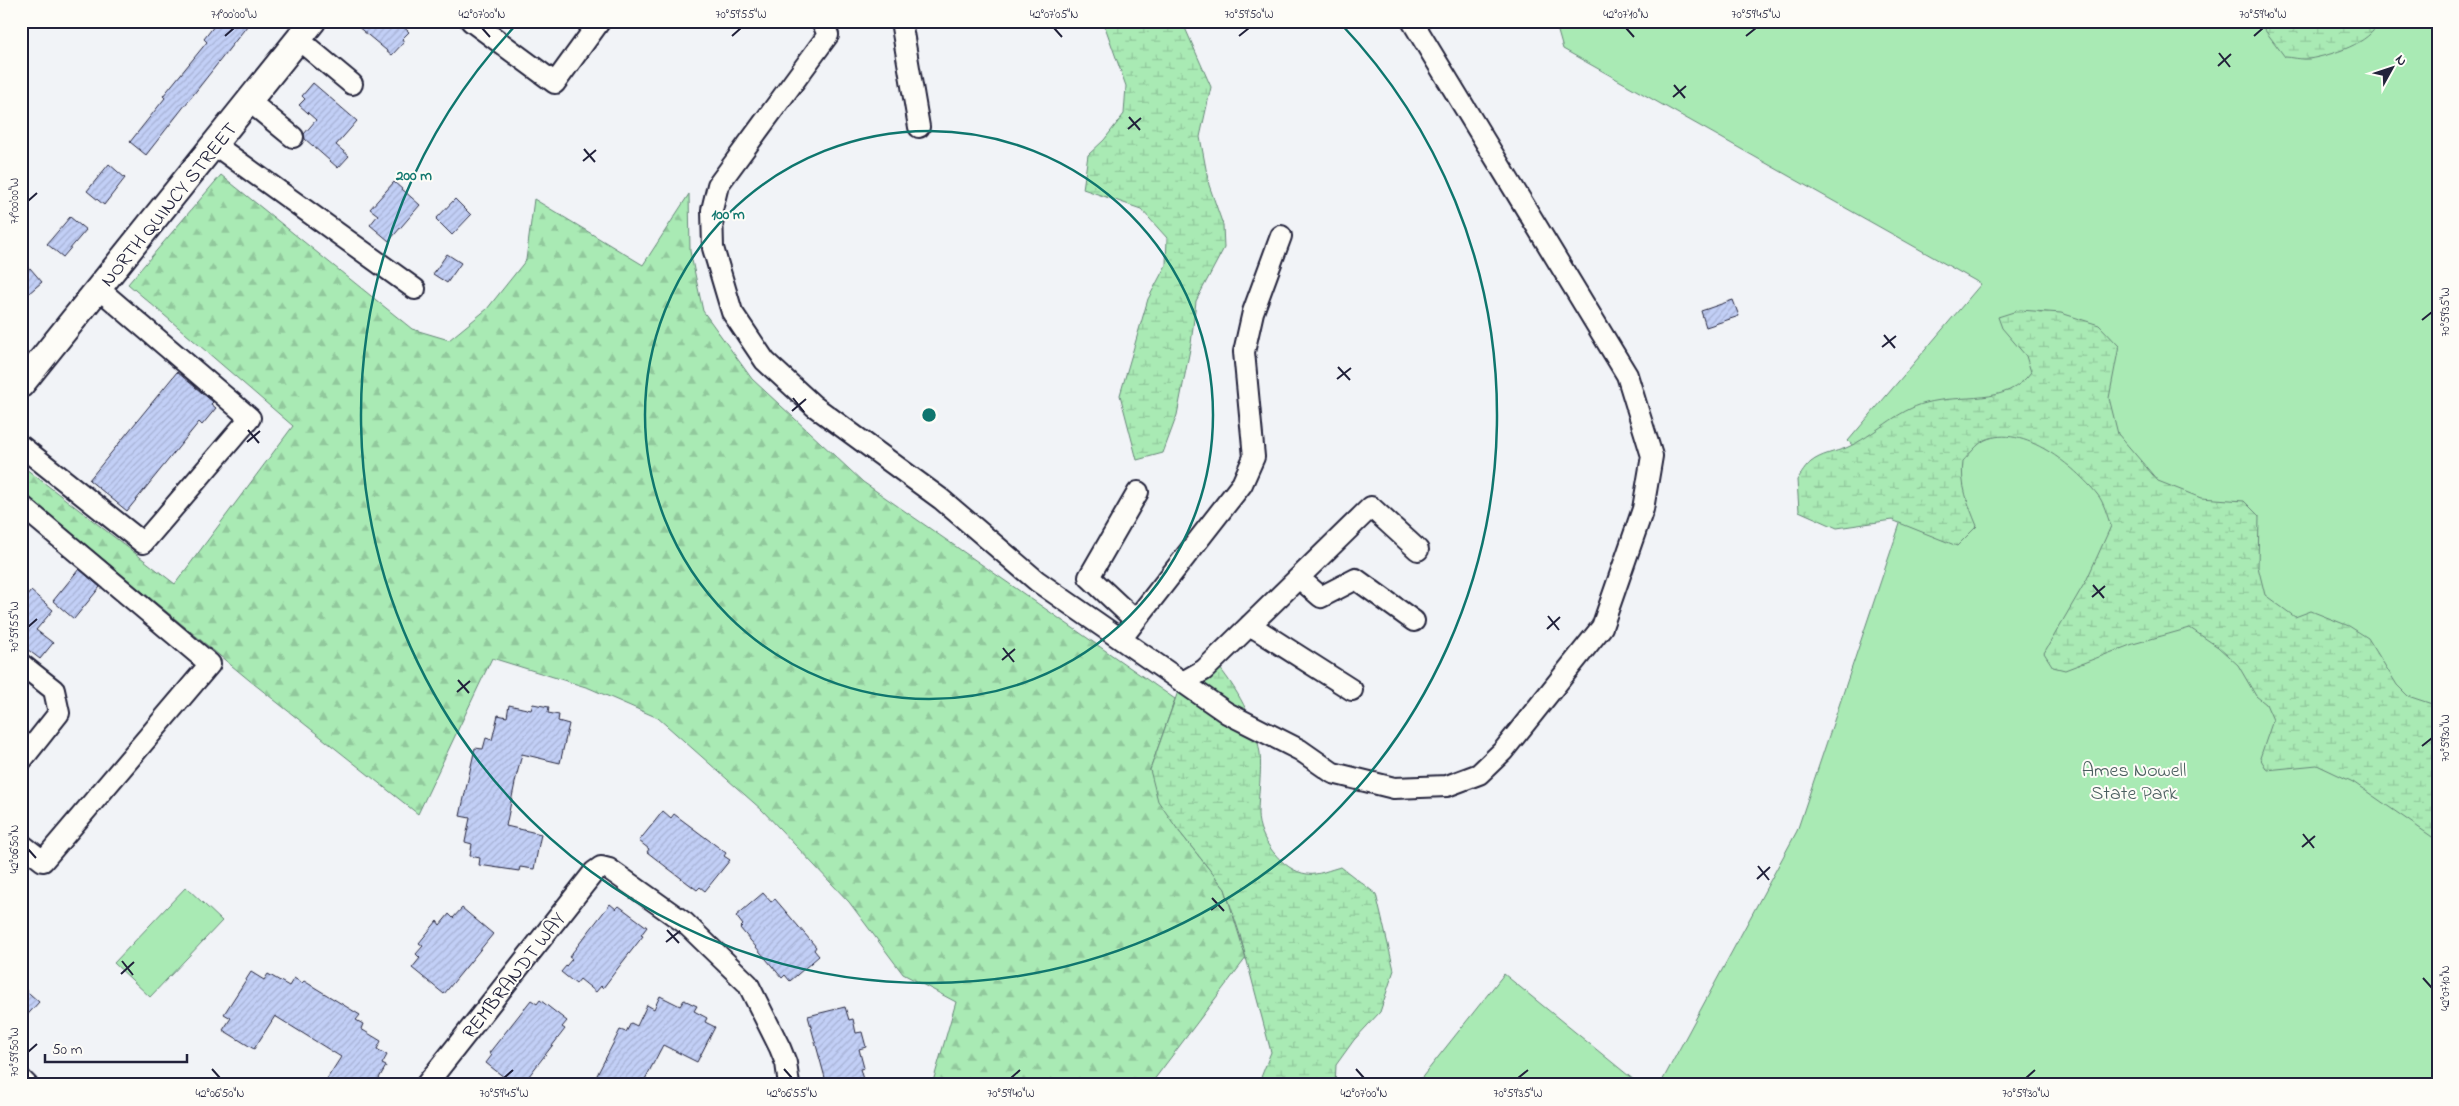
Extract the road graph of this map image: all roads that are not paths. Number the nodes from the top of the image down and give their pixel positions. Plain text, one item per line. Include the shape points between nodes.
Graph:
1 (471, 21) edge
2 (600, 21) edge
3 (822, 21) edge
4 (901, 21) edge
5 (1412, 21) edge
6 (305, 30) edge
7 (352, 84) dead end
8 (250, 101) junction
9 (919, 128) dead end
10 (293, 137) dead end
11 (215, 145) junction
12 (1281, 236) dead end
13 (99, 289) junction
14 (415, 289) dead end
15 (21, 386) edge
16 (21, 446) edge
17 (1138, 492) dead end
18 (21, 505) edge
19 (1418, 550) dead end
20 (1299, 578) junction
21 (1135, 620) junction
22 (1414, 621) dead end
23 (1250, 626) junction
24 (1121, 639) junction
25 (21, 664) edge
26 (1182, 682) junction
27 (1352, 690) dead end
28 (21, 761) edge
29 (21, 844) edge
30 (21, 1079) edge
31 (27, 1085) edge
32 (426, 1085) edge
33 (789, 1085) edge

1 - 2 street via 555,83
3 - 24 street via 828,35 718,185 712,210 713,248 732,312 765,362 814,406 941,499 1037,581
4 - 9 street
5 - 26 street via 1627,376 1652,456 1637,527 1602,627 1503,751 1479,774 1447,786 1394,788 1333,773 1300,750 1227,713
6 - 7 street
6 - 8 main road, NORTH QUINCY STREET
8 - 10 street
8 - 11 main road, NORTH QUINCY STREET
11 - 13 main road, NORTH QUINCY STREET
11 - 14 street
12 - 21 street via 1253,312 1244,352 1254,457 1242,484
13 - 15 main road, NORTH QUINCY STREET
13 - 16 street via 250,418 143,543
17 - 21 street via 1089,577
18 - 29 street via 210,664 43,861
19 - 20 street via 1371,507
20 - 22 street via 1321,597 1356,579
20 - 23 street
21 - 24 street
23 - 26 street via 1204,670
23 - 27 street
24 - 26 street
25 - 28 street via 54,690 59,713
30 - 31 street
32 - 33 street, REMBRANDT WAY via 601,867 609,869 685,923 748,984 780,1048

